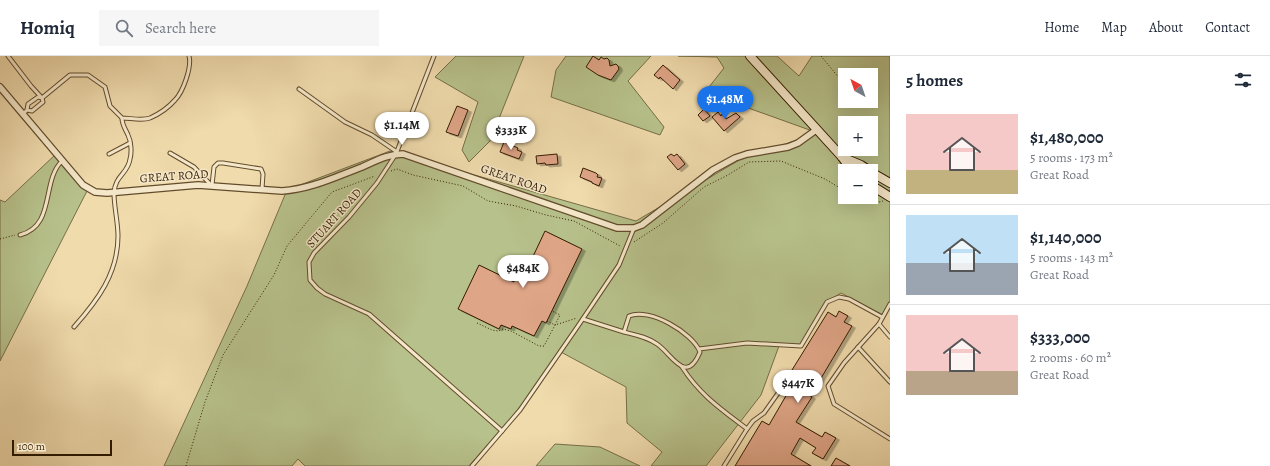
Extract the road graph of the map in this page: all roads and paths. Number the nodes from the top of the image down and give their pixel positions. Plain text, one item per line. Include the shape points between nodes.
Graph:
1 (8, 56) edge
2 (189, 56) edge
3 (434, 56) edge
4 (750, 56) edge
5 (821, 56) edge
6 (838, 77) edge
7 (0, 86) edge
8 (299, 89) dead end
9 (42, 98) junction
10 (25, 112) junction
11 (122, 118) junction
12 (816, 130) junction
13 (130, 143) junction
14 (170, 153) dead end
15 (397, 153) junction
16 (109, 154) dead end
17 (842, 157) junction
18 (62, 160) junction
19 (847, 164) edge
20 (857, 164) edge
21 (383, 173) junction
22 (878, 176) edge
23 (890, 183) edge
24 (211, 185) junction
25 (838, 187) edge
26 (262, 189) junction
27 (878, 189) edge
28 (114, 193) junction
29 (889, 196) edge
30 (878, 202) edge
31 (634, 228) junction
32 (20, 234) joint
33 (0, 239) edge
34 (626, 246) junction
35 (890, 304) edge
36 (552, 311) dead end
37 (882, 317) junction
38 (583, 318) junction
39 (547, 321) dead end
40 (477, 323) dead end
41 (879, 324) junction
42 (555, 325) junction
43 (74, 327) dead end
44 (624, 332) junction
45 (890, 337) edge
46 (858, 347) junction
47 (699, 349) junction
48 (682, 367) junction
49 (791, 375) dead end
50 (890, 382) edge
51 (747, 428) junction
52 (502, 431) junction
53 (890, 439) edge
54 (186, 466) edge
55 (472, 466) edge
56 (724, 466) edge

1 - 9 lane
2 - 11 lane via 186,78 177,99 166,109 149,118
3 - 15 lane, STUART ROAD
4 - 12 street
5 - 6 path
7 - 10 street, GREAT ROAD
8 - 15 lane via 345,122
9 - 10 lane via 38,97 28,104
9 - 10 lane via 43,102 32,111
9 - 11 lane via 70,75 88,75 105,87 110,106
10 - 18 street, GREAT ROAD
11 - 13 lane
12 - 17 street
12 - 31 street via 788,147 747,154 723,164 648,221
13 - 16 lane
13 - 28 lane via 128,167 118,178
14 - 24 lane via 194,167
15 - 21 lane, STUART ROAD
15 - 26 street, GREAT ROAD via 307,188 282,191
15 - 31 street, GREAT ROAD via 412,156 617,228
17 - 19 street
17 - 20 street
18 - 28 street, GREAT ROAD via 88,189 101,194
18 - 32 lane via 51,181 46,209 33,228
21 - 34 path via 397,169 463,186 488,201 574,221 618,246
21 - 52 lane, STUART ROAD via 349,218 314,253 309,262 310,280 325,294 369,314
21 - 54 path via 332,192 287,246 270,281 222,355
22 - 23 street
24 - 26 street, GREAT ROAD
24 - 26 lane via 214,167 218,163 223,163 261,170
24 - 28 street, GREAT ROAD
25 - 34 path via 781,161 749,162 728,176 704,187 663,223
27 - 29 street
28 - 43 lane via 118,235 114,264 102,291
29 - 30 path via 884,201
31 - 34 lane
32 - 33 path
34 - 38 lane via 619,265
35 - 37 lane
36 - 42 path via 560,315
37 - 41 lane
37 - 47 lane via 849,299 839,297 827,302 801,346 748,343
38 - 42 path
38 - 44 lane
38 - 52 lane via 520,410
39 - 42 path
40 - 42 path via 492,330 511,331 539,346 544,346
41 - 45 lane
41 - 46 lane
44 - 47 lane via 629,316 640,314 665,321 680,330
44 - 48 lane via 648,338 662,347 676,364
46 - 50 lane
46 - 53 lane via 828,386 834,404
47 - 48 lane via 693,365 688,368
48 - 51 lane via 692,383 708,399
49 - 51 lane via 764,413
51 - 56 lane
52 - 55 lane

